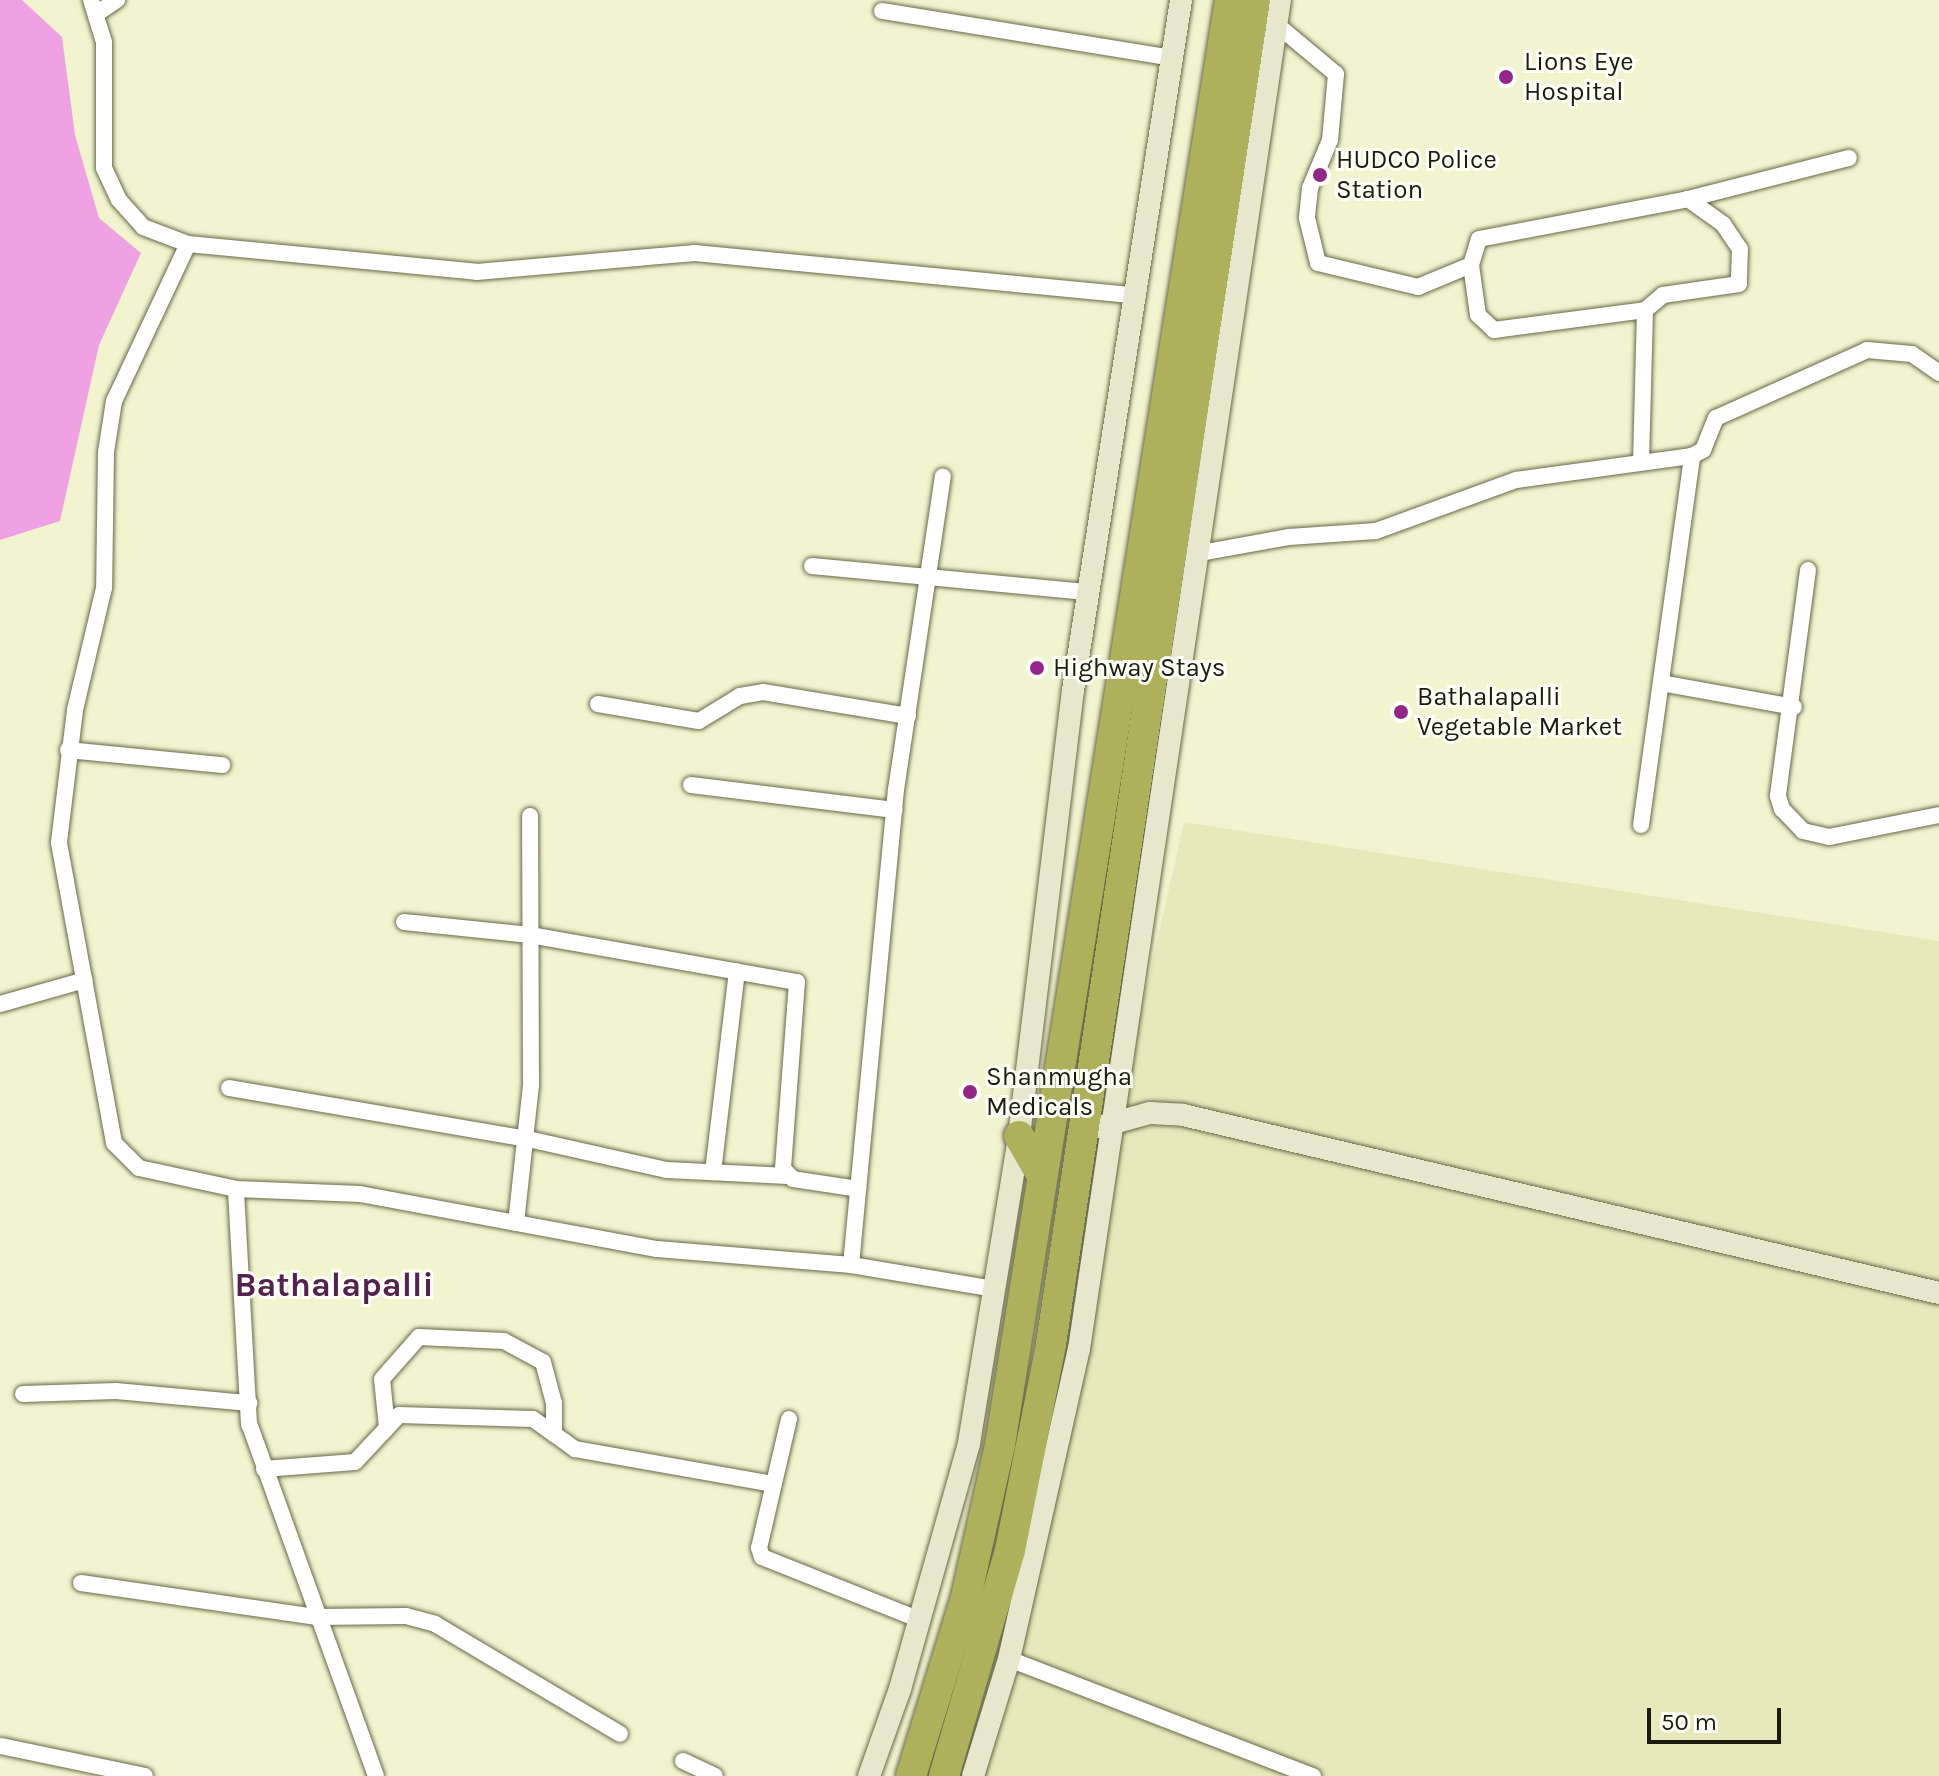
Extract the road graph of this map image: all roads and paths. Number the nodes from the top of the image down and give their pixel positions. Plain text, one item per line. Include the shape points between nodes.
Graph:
1 (117, 0) edge
2 (1181, 0) edge
3 (95, 6) edge
4 (1259, 7) edge
5 (882, 11) dead end
6 (1173, 58) junction
7 (1849, 158) dead end
8 (1688, 199) junction
9 (188, 244) junction
10 (1471, 265) junction
11 (1138, 296) junction
12 (1645, 310) junction
13 (1939, 373) edge
14 (1692, 456) junction
15 (1641, 462) junction
16 (943, 477) dead end
17 (1195, 554) junction
18 (812, 566) dead end
19 (1808, 570) dead end
20 (932, 576) junction
21 (1089, 592) junction
22 (1661, 683) junction
23 (598, 704) dead end
24 (1794, 707) junction
25 (908, 716) junction
26 (68, 750) junction
27 (222, 765) dead end
28 (691, 785) dead end
29 (894, 810) junction
30 (1939, 815) edge
31 (530, 816) dead end
32 (1641, 825) dead end
33 (404, 922) dead end
34 (530, 935) junction
35 (737, 971) junction
36 (85, 980) junction
37 (0, 1004) edge
38 (229, 1088) dead end
39 (1111, 1123) junction
40 (1081, 1134) junction
41 (1019, 1136) junction
42 (528, 1139) junction
43 (713, 1172) junction
44 (788, 1176) junction
45 (1042, 1176) junction
46 (236, 1189) junction
47 (858, 1189) junction
48 (516, 1223) junction
49 (851, 1265) junction
50 (994, 1289) junction
51 (1939, 1293) edge
52 (23, 1394) dead end
53 (249, 1403) junction
54 (789, 1419) dead end
55 (387, 1428) junction
56 (554, 1434) junction
57 (264, 1469) junction
58 (773, 1484) junction
59 (81, 1583) dead end
60 (316, 1617) junction
61 (920, 1620) junction
62 (1009, 1659) junction
63 (620, 1734) dead end
64 (1, 1746) edge
65 (683, 1761) dead end
66 (145, 1776) edge
67 (376, 1776) edge
68 (715, 1776) edge
69 (869, 1776) edge
70 (911, 1776) edge
71 (944, 1776) edge
72 (973, 1776) edge
73 (1313, 1776) edge

1 - 3 street
2 - 6 street
3 - 9 street via 104,168 119,200 143,227
4 - 10 street via 1336,74 1330,140 1310,188 1307,218 1318,263 1418,287
4 - 17 street
4 - 40 highway
4 - 45 highway
5 - 6 street
6 - 11 street
7 - 8 street
8 - 10 street via 1479,239
8 - 12 street via 1723,224 1740,249 1739,284 1663,295
9 - 11 street via 477,272 695,253
9 - 26 street via 114,401 106,452 104,588
10 - 12 street via 1478,315 1494,330
11 - 21 street
12 - 15 street
13 - 14 street via 1912,354 1867,350 1716,418 1703,450
14 - 15 street
14 - 22 street
15 - 17 street via 1516,480 1376,531 1289,537
16 - 20 street
17 - 39 street
18 - 20 street
19 - 24 street
20 - 21 street
20 - 25 street
21 - 41 street
22 - 24 street
22 - 32 street
23 - 25 street via 699,721 740,696 763,692
24 - 30 street via 1778,796 1796,826 1829,837
25 - 29 street
26 - 27 street
26 - 36 street via 59,843
28 - 29 street
29 - 47 street
31 - 34 street
33 - 34 street
34 - 35 street
34 - 42 street
35 - 43 street
35 - 44 street via 797,982 783,1169
36 - 37 street
36 - 46 street via 114,1143 139,1168
38 - 42 street
39 - 40 street
39 - 51 street via 1150,1113 1183,1115
39 - 62 street via 1059,1454
40 - 71 highway via 1028,1474 987,1641
41 - 45 highway
41 - 50 street
42 - 43 street via 667,1170
42 - 48 street
43 - 44 street
44 - 47 street
45 - 70 highway via 1000,1445 966,1597
46 - 48 street via 360,1194
46 - 53 street
47 - 49 street
48 - 49 street via 657,1249
49 - 50 street
50 - 61 street via 969,1443
52 - 53 street via 116,1391
53 - 57 street via 249,1424
54 - 58 street
55 - 56 street via 399,1415 533,1419
55 - 56 street via 382,1379 419,1337 504,1341 543,1362 554,1403
55 - 57 street via 355,1462
56 - 58 street via 575,1449
57 - 60 street
58 - 61 street via 759,1548 765,1561
59 - 60 street
60 - 63 street via 406,1616 435,1624
60 - 67 street
61 - 69 street
62 - 72 street
62 - 73 street
64 - 66 street
65 - 68 street

